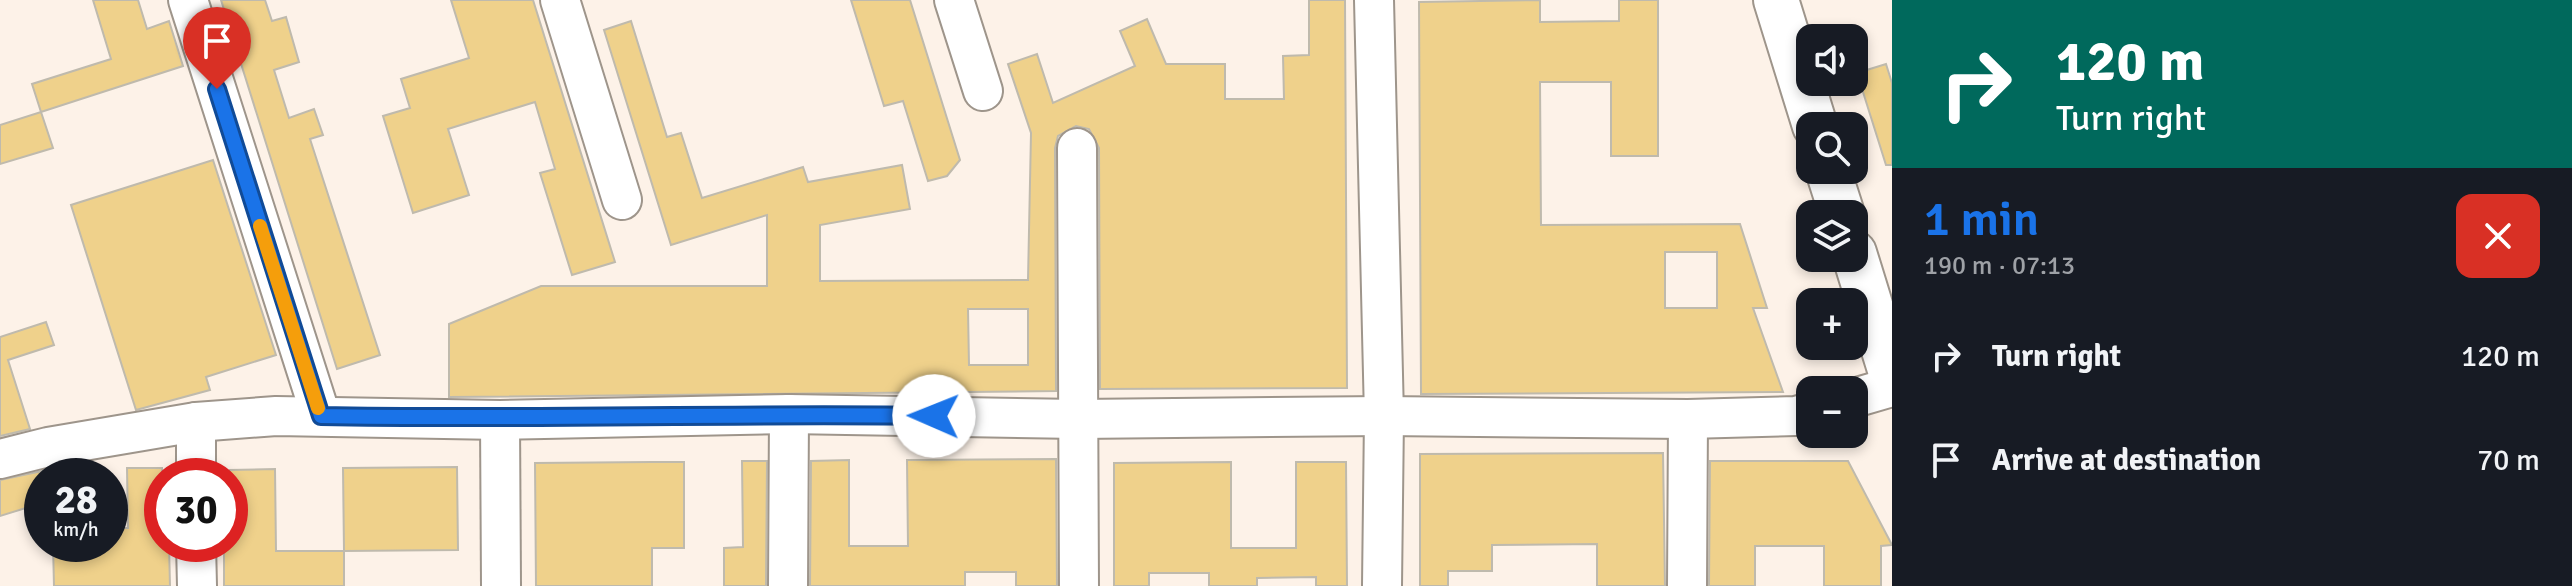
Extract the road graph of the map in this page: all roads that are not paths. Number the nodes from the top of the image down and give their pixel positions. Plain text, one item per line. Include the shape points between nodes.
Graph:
1 (188, 0) edge
2 (560, 0) edge
3 (954, 0) edge
4 (1374, 0) edge
5 (1776, 0) edge
6 (983, 91) dead end
7 (1811, 112) edge
8 (1077, 148) dead end
9 (622, 200) dead end
10 (1862, 272) edge
11 (1885, 328) edge
12 (1892, 376) edge
13 (1892, 387) edge
14 (1868, 394) edge
15 (789, 414) junction
16 (321, 416) junction
17 (1384, 416) junction
18 (1796, 416) edge
19 (1078, 419) junction
20 (1688, 419) junction
21 (500, 420) junction
22 (196, 422) junction
23 (196, 458) edge
24 (0, 459) edge
25 (196, 562) edge
26 (197, 586) edge
27 (501, 586) edge
28 (788, 586) edge
29 (1079, 586) edge
30 (1382, 586) edge
31 (1687, 586) edge

1 - 16 street
2 - 9 street
3 - 6 street
4 - 17 street
5 - 7 street
8 - 19 street
10 - 11 street
11 - 12 street
13 - 14 street
15 - 19 street
15 - 21 street
15 - 28 street
16 - 21 street
16 - 22 street
17 - 19 street
17 - 20 street
17 - 30 street
18 - 20 street
19 - 29 street
20 - 31 street
21 - 27 street
22 - 23 street
22 - 24 street
25 - 26 street

